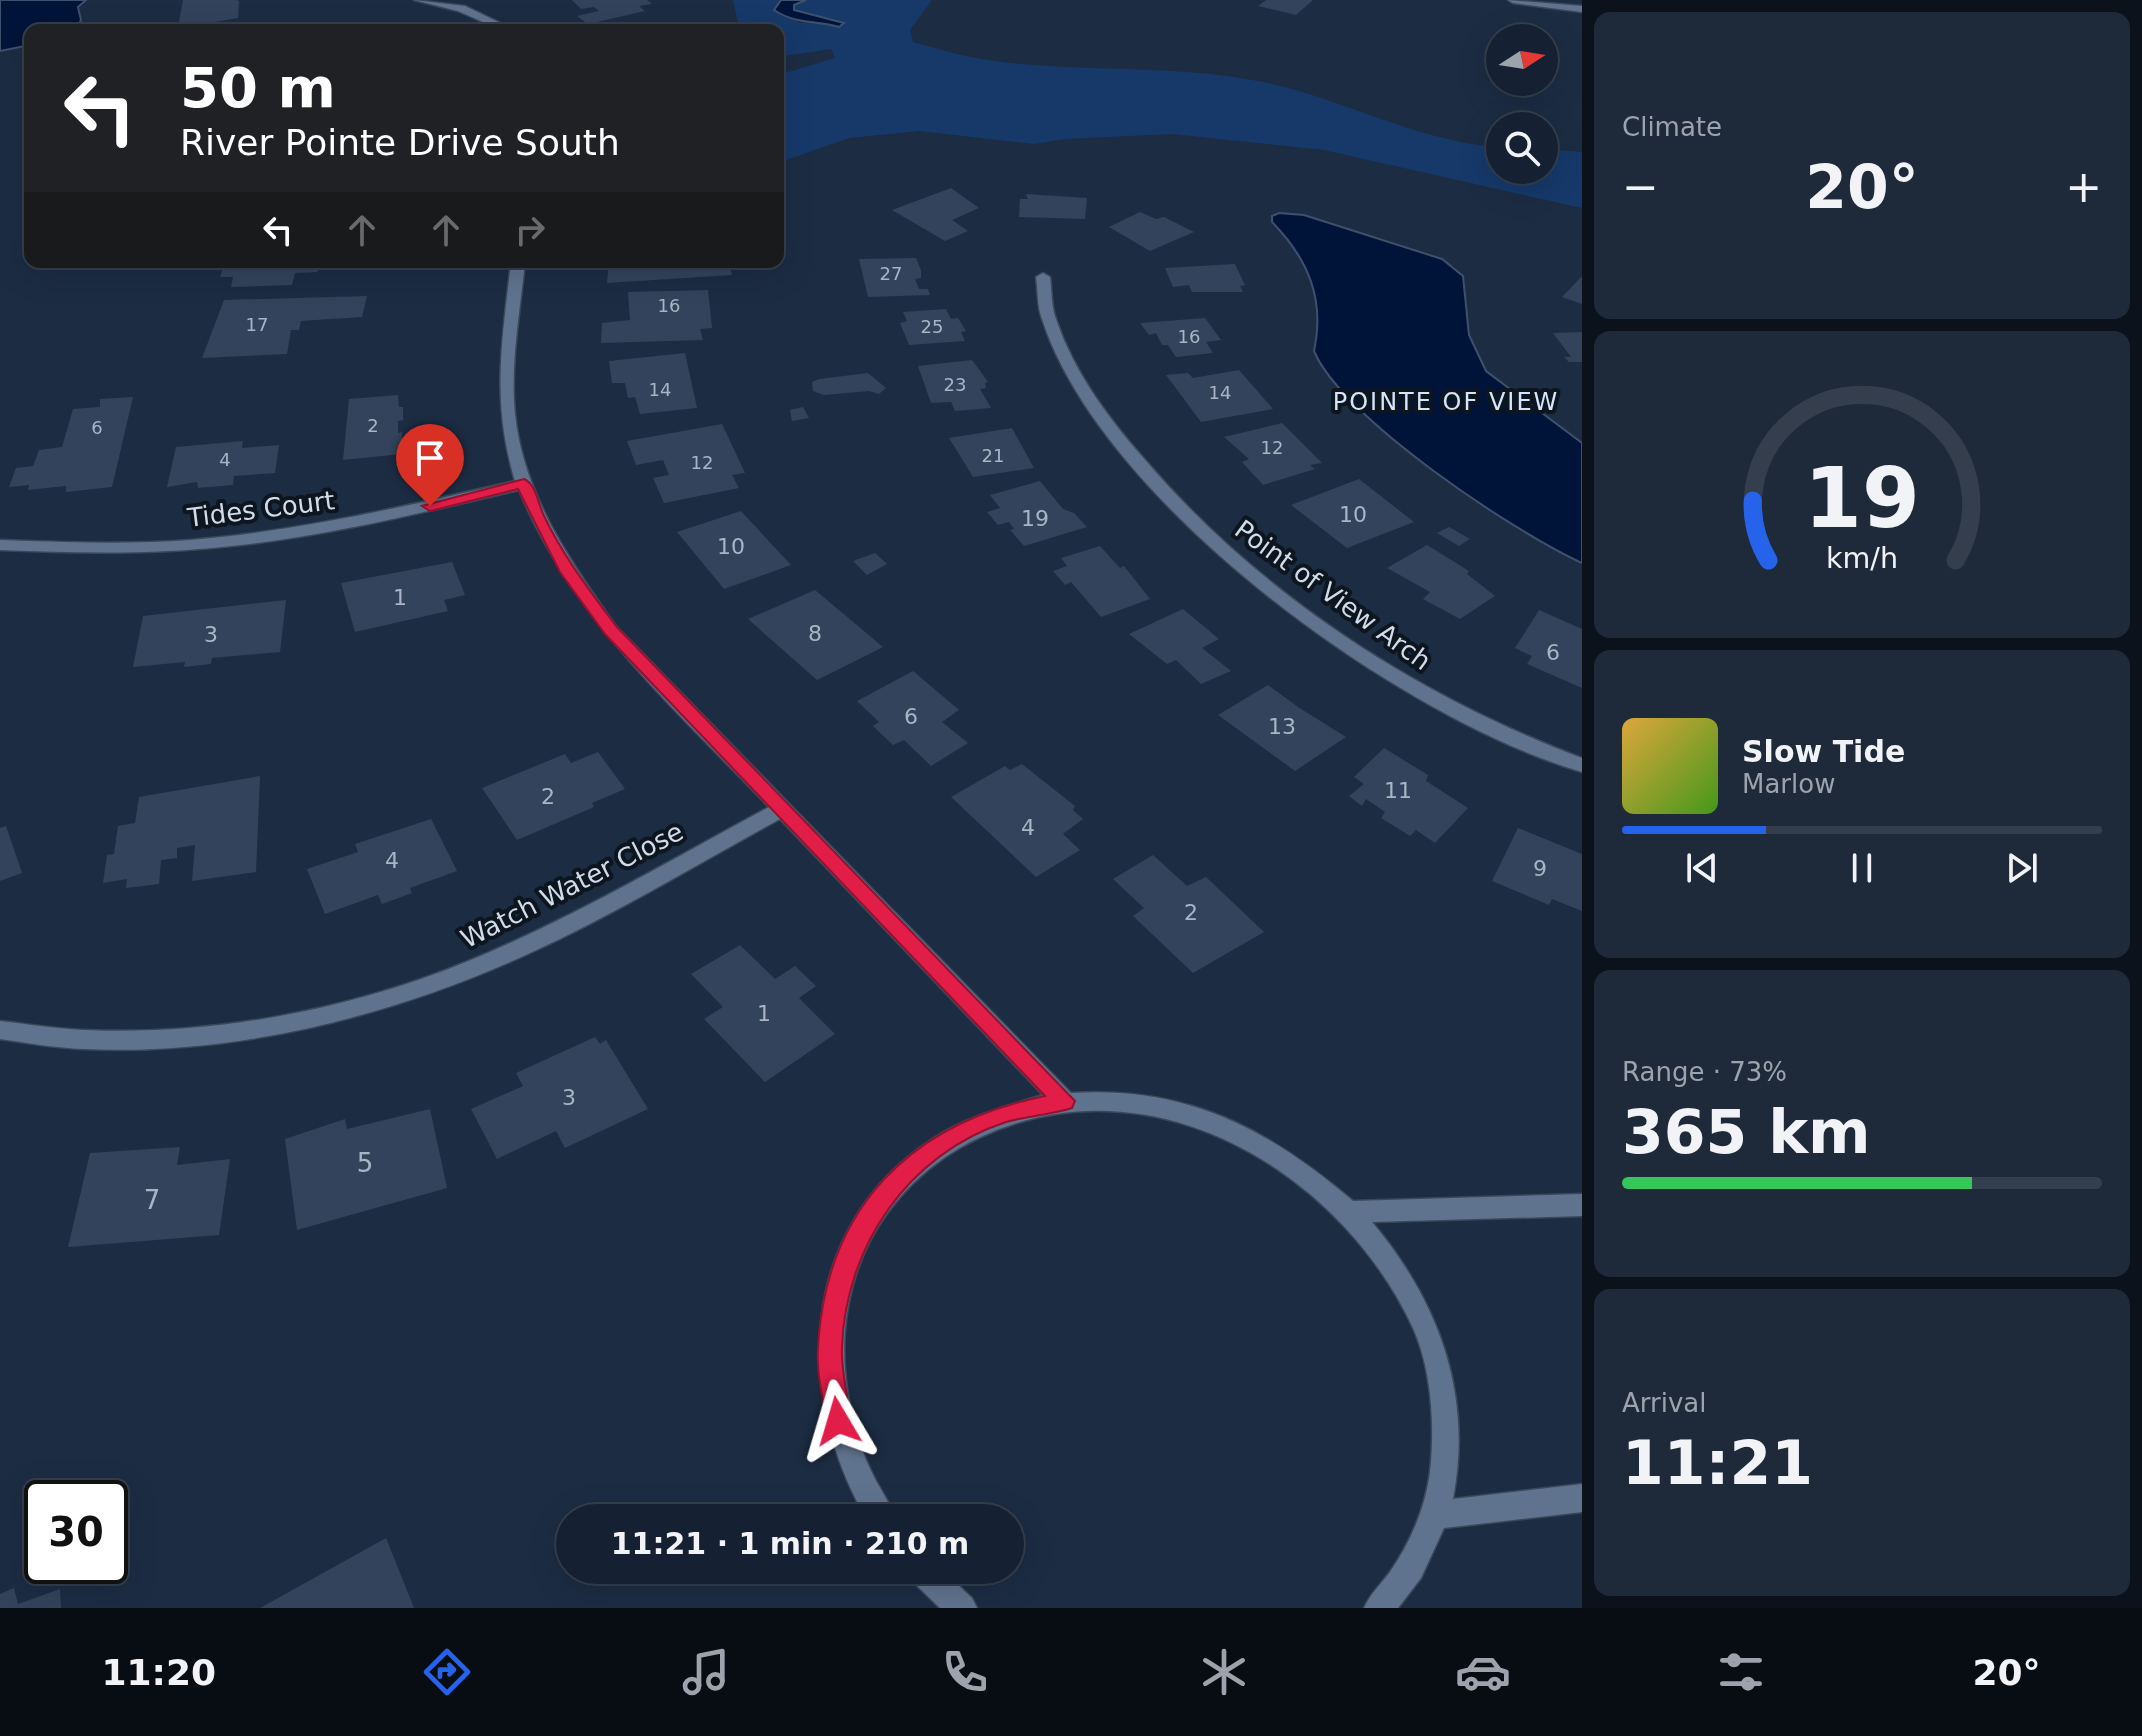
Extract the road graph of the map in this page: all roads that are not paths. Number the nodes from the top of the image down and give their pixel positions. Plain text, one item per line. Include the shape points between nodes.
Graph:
1 (419, 0) edge
2 (1513, 0) edge
3 (1582, 9) edge
4 (497, 24) edge
5 (517, 268) edge
6 (1043, 277) dead end
7 (524, 484) junction
8 (0, 545) edge
9 (1582, 765) edge
10 (784, 808) junction
11 (0, 1030) edge
12 (1064, 1101) junction
13 (1582, 1205) edge
14 (1351, 1212) junction
15 (1582, 1498) edge
16 (873, 1504) edge
17 (1436, 1515) junction
18 (936, 1584) edge
19 (962, 1608) edge
20 (1379, 1608) edge

1 - 4 street via 461,8
2 - 3 street
5 - 7 street via 506,380 510,430
6 - 9 street, Point of View Arch via 1049,318 1072,371 1107,426 1152,481 1210,538 1391,675 1524,744
7 - 8 street, Tides Court via 282,535 115,549
7 - 10 street via 568,572 610,630
10 - 11 street, Watch Water Close via 521,948 413,991 315,1018 213,1035 94,1040
10 - 12 street
12 - 14 street via 1127,1102 1215,1123 1263,1145
12 - 16 street via 1003,1114 948,1139 900,1176 863,1225 838,1284 829,1350 838,1421
13 - 14 street
14 - 17 street via 1392,1263 1424,1321 1442,1385 1447,1451
15 - 17 street
17 - 20 street via 1406,1580
18 - 19 street

